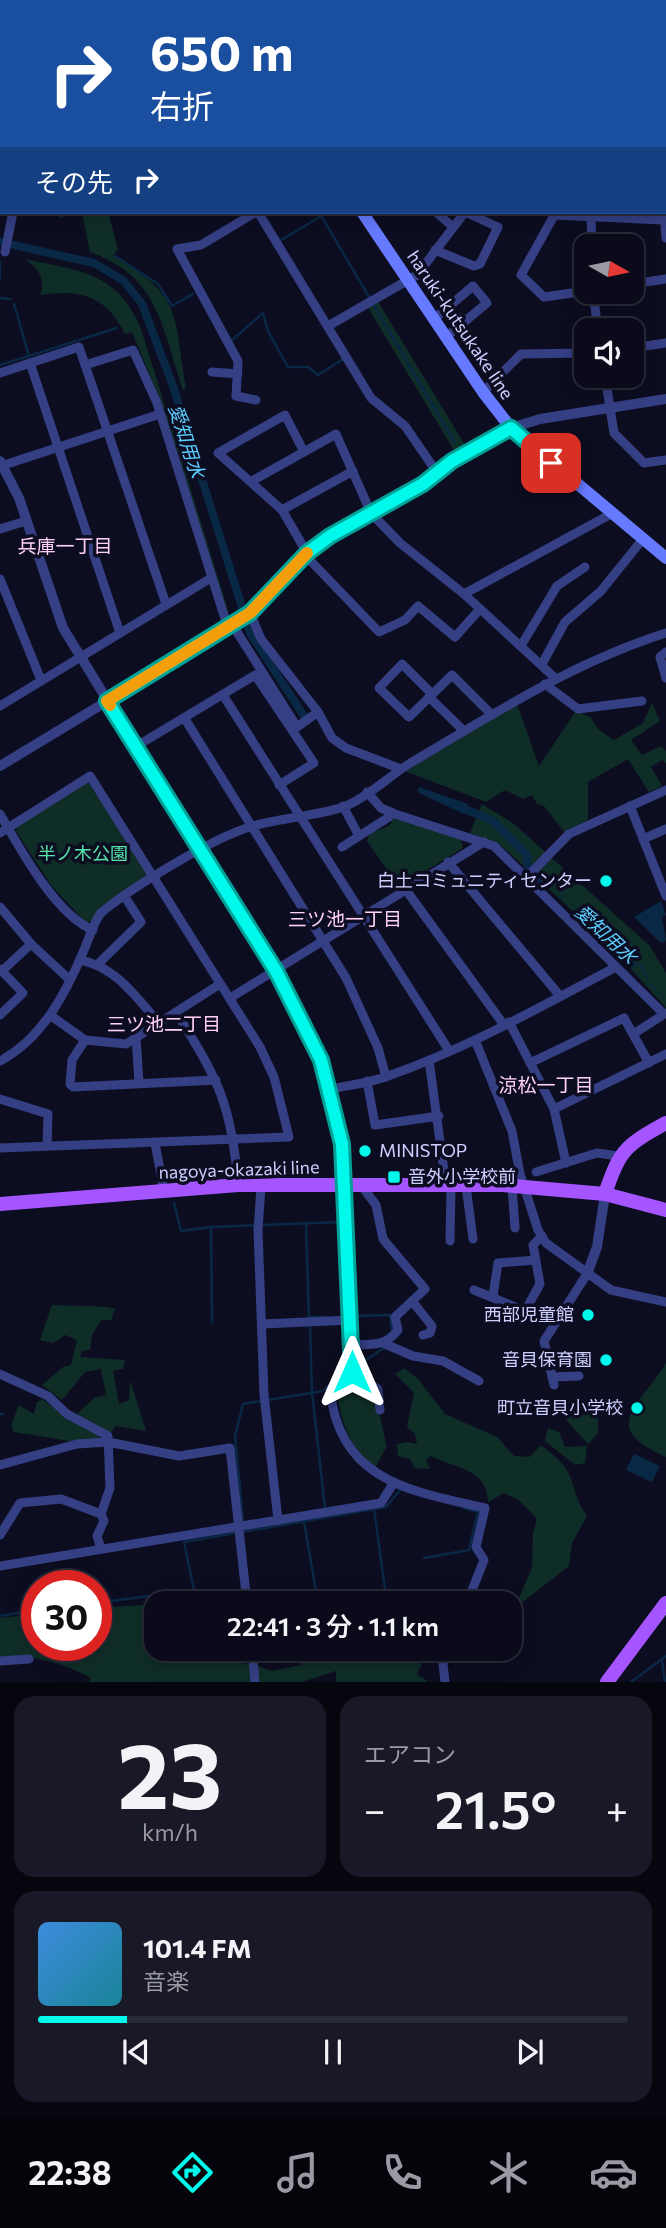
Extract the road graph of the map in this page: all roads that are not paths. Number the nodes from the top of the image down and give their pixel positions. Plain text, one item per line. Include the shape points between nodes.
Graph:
1 (13, 214) edge
2 (254, 214) edge
3 (258, 214) edge
4 (363, 214) edge
5 (438, 214) edge
6 (463, 214) edge
7 (469, 214) edge
8 (554, 214) edge
9 (562, 214) edge
10 (664, 216) edge
11 (591, 218) junction
12 (453, 226) junction
13 (592, 234) edge
14 (666, 238) edge
15 (435, 250) junction
16 (5, 251) dead end
17 (666, 279) edge
18 (408, 280) junction
19 (644, 282) edge
20 (574, 293) edge
21 (434, 319) junction
22 (328, 326) junction
23 (446, 337) junction
24 (666, 343) edge
25 (644, 346) edge
26 (574, 353) edge
27 (30, 363) junction
28 (85, 365) junction
29 (212, 372) dead end
30 (0, 373) edge
31 (238, 374) junction
32 (607, 388) edge
33 (483, 392) junction
34 (666, 399) edge
35 (256, 400) dead end
36 (611, 408) junction
37 (160, 414) junction
38 (511, 428) junction
39 (108, 431) junction
40 (58, 448) junction
41 (304, 452) junction
42 (666, 460) edge
43 (2, 463) edge
44 (353, 471) junction
45 (438, 474) junction
46 (251, 481) junction
47 (282, 510) junction
48 (371, 513) junction
49 (611, 514) junction
50 (26, 521) junction
51 (0, 529) edge
52 (642, 540) junction
53 (306, 554) junction
54 (666, 558) edge
55 (584, 567) dead end
56 (211, 578) junction
57 (0, 579) edge
58 (464, 594) junction
59 (166, 604) junction
60 (480, 609) junction
61 (250, 613) junction
62 (234, 624) junction
63 (120, 633) junction
64 (666, 633) edge
65 (522, 644) junction
66 (666, 652) edge
67 (79, 658) junction
68 (542, 664) junction
69 (281, 666) junction
70 (266, 678) junction
71 (555, 678) junction
72 (666, 678) edge
73 (41, 680) junction
74 (545, 684) junction
75 (223, 695) junction
76 (430, 696) junction
77 (107, 701) junction
78 (642, 701) dead end
79 (0, 706) edge
80 (318, 712) junction
81 (492, 715) junction
82 (185, 719) junction
83 (464, 731) junction
84 (135, 747) junction
85 (0, 766) edge
86 (401, 769) junction
87 (279, 785) junction
88 (666, 790) edge
89 (367, 792) junction
90 (343, 806) junction
91 (630, 806) junction
92 (391, 812) junction
93 (0, 814) edge
94 (298, 815) junction
95 (251, 826) junction
96 (666, 829) edge
97 (4, 830) edge
98 (359, 836) junction
99 (643, 838) junction
100 (484, 842) junction
101 (342, 847) dead end
102 (201, 850) junction
103 (448, 862) junction
104 (528, 877) junction
105 (156, 878) junction
106 (406, 890) junction
107 (665, 892) edge
108 (125, 897) junction
109 (0, 906) edge
110 (362, 917) junction
111 (93, 930) junction
112 (321, 941) junction
113 (31, 944) junction
114 (80, 960) junction
115 (98, 964) junction
116 (616, 967) junction
117 (1, 970) edge
118 (276, 971) junction
119 (70, 981) junction
120 (220, 984) junction
121 (560, 996) junction
122 (230, 998) junction
123 (177, 1012) junction
124 (665, 1014) edge
125 (0, 1015) edge
126 (50, 1015) junction
127 (158, 1022) junction
128 (507, 1024) junction
129 (635, 1033) junction
130 (136, 1037) junction
131 (85, 1040) junction
132 (475, 1040) junction
133 (448, 1049) junction
134 (666, 1054) edge
135 (429, 1060) junction
136 (0, 1061) edge
137 (530, 1063) junction
138 (649, 1063) junction
139 (386, 1077) junction
140 (216, 1080) junction
141 (367, 1081) junction
142 (139, 1083) junction
143 (331, 1089) junction
144 (0, 1098) edge
145 (554, 1109) junction
146 (439, 1116) junction
147 (666, 1122) edge
148 (234, 1139) junction
149 (155, 1143) junction
150 (47, 1146) junction
151 (0, 1148) edge
152 (618, 1156) junction
153 (566, 1163) junction
154 (536, 1172) dead end
155 (238, 1185) junction
156 (344, 1185) junction
157 (360, 1185) junction
158 (454, 1186) junction
159 (518, 1186) junction
160 (261, 1187) junction
161 (164, 1191) junction
162 (605, 1194) junction
163 (0, 1204) edge
164 (666, 1210) edge
165 (516, 1228) dead end
166 (542, 1236) junction
167 (473, 1239) dead end
168 (450, 1241) dead end
169 (536, 1261) junction
170 (587, 1274) junction
171 (474, 1290) dead end
172 (493, 1296) junction
173 (412, 1301) junction
174 (666, 1302) edge
175 (351, 1320) junction
176 (263, 1324) junction
177 (423, 1335) dead end
178 (384, 1344) junction
179 (352, 1345) junction
180 (352, 1372) junction
181 (0, 1374) edge
182 (579, 1376) dead end
183 (479, 1381) dead end
184 (380, 1410) dead end
185 (108, 1441) junction
186 (0, 1465) edge
187 (393, 1484) junction
188 (101, 1514) junction
189 (278, 1520) junction
190 (240, 1527) junction
191 (0, 1535) edge
192 (101, 1549) junction
193 (0, 1566) edge
194 (246, 1591) edge
195 (472, 1591) edge
196 (666, 1603) edge
197 (21, 1660) edge
198 (0, 1661) edge
199 (253, 1661) edge
200 (444, 1661) edge
201 (255, 1682) edge
202 (445, 1682) edge
203 (607, 1682) edge

1 - 16 street
2 - 31 street via 201,245 177,249 238,361
3 - 22 street
4 - 18 main road, haruki-kutsukake line
5 - 12 street
6 - 12 street
7 - 15 street via 498,227 480,264
8 - 20 street via 521,275 544,297
9 - 11 street
10 - 11 street
10 - 14 street
11 - 13 street
12 - 15 street
15 - 18 street
17 - 19 street
18 - 21 main road, haruki-kutsukake line
18 - 22 street
21 - 23 main road, haruki-kutsukake line
21 - 23 street via 473,286 487,303
22 - 45 street via 371,398 405,426
23 - 33 main road, haruki-kutsukake line
24 - 25 street
26 - 33 street via 521,355
27 - 28 street via 79,347
27 - 30 street
27 - 40 street
28 - 37 street via 133,351
28 - 39 street
29 - 31 street
31 - 35 street via 236,396
32 - 36 street
33 - 38 main road, haruki-kutsukake line
34 - 36 street
36 - 38 street
36 - 42 street via 614,433 644,463
37 - 39 street
37 - 56 street
38 - 45 street via 452,461
38 - 49 main road, haruki-kutsukake line
39 - 40 street
39 - 59 street
40 - 43 street
40 - 63 street
41 - 44 street via 336,434
41 - 46 street
41 - 46 street via 285,415 218,453
43 - 50 street
44 - 47 street
44 - 48 street
45 - 48 street
46 - 47 street
47 - 53 street
48 - 53 street
48 - 58 street via 400,543
49 - 52 main road, haruki-kutsukake line
49 - 58 street
50 - 51 street
50 - 67 street via 63,628
52 - 54 main road, haruki-kutsukake line
52 - 68 street via 601,591 565,622
53 - 60 street via 379,632 405,620 418,606 455,637
53 - 61 street
55 - 65 street via 557,586
56 - 59 street
56 - 62 street via 226,622
57 - 73 street
58 - 60 street
59 - 63 street
60 - 65 street
61 - 62 street
61 - 69 street via 261,639
62 - 70 street
62 - 77 street
63 - 67 street
64 - 71 street
65 - 68 street
66 - 72 street via 660,657
67 - 73 street
67 - 77 street
68 - 71 street
69 - 70 street
69 - 80 street
70 - 80 street via 298,727
71 - 74 street
73 - 79 street
74 - 78 street via 578,709
74 - 81 street
75 - 82 street
75 - 87 street
75 - 87 street via 255,675 314,763
76 - 76 street via 409,717 379,688 402,664
76 - 81 street via 452,675
76 - 83 street
77 - 84 street
77 - 85 street
80 - 86 street via 338,743
81 - 83 street
82 - 84 street
82 - 95 street
83 - 86 street
84 - 102 street
86 - 89 street
87 - 94 street
88 - 91 street
89 - 90 street
89 - 92 street
90 - 94 street
90 - 98 street
91 - 99 street
91 - 104 street via 569,834
92 - 98 street
92 - 100 street
93 - 97 street
94 - 95 street
94 - 110 street
95 - 102 street
95 - 112 street
96 - 99 street
97 - 105 street via 90,776
97 - 111 street via 66,910
98 - 101 street
99 - 107 street
100 - 103 street
100 - 104 street
102 - 105 street
102 - 118 street
103 - 106 street
103 - 121 street
104 - 116 street
105 - 108 street
105 - 120 street
106 - 110 street
106 - 128 street
108 - 111 street via 100,914
108 - 115 street via 141,922
109 - 113 street
110 - 112 street
110 - 133 street
111 - 114 street
112 - 118 street
112 - 139 street via 364,1013
113 - 117 street
113 - 119 street
114 - 115 street
114 - 119 street
115 - 127 street via 113,972
116 - 121 street
116 - 124 street
117 - 125 street via 23,993
118 - 122 street
118 - 143 street via 302,1017
119 - 126 street
120 - 122 street
120 - 123 street
121 - 128 street
122 - 148 street via 274,1077 289,1137
123 - 127 street
123 - 140 street
124 - 129 street
126 - 131 street
126 - 136 street via 19,1051
127 - 130 street
128 - 132 street
128 - 137 street
129 - 137 street via 624,1018
129 - 138 street
130 - 131 street via 126,1044
130 - 142 street
131 - 142 street via 72,1060 70,1084
132 - 133 street
132 - 159 street via 512,1131
133 - 135 street
134 - 138 street
135 - 139 street
135 - 146 street
137 - 145 street
138 - 145 street
139 - 141 street
140 - 142 street
140 - 148 street
141 - 143 street
141 - 146 street via 375,1125
143 - 156 street via 342,1144
144 - 150 street via 48,1114
145 - 153 street
146 - 158 street
147 - 152 main road
148 - 149 street
148 - 155 street
149 - 150 street
149 - 161 street
150 - 151 street
152 - 153 street via 597,1153
152 - 162 main road
153 - 154 street
155 - 160 main road, nagoya-okazaki line
155 - 161 main road, nagoya-okazaki line
156 - 157 main road, nagoya-okazaki line
156 - 160 main road, nagoya-okazaki line
156 - 175 street
157 - 158 main road, nagoya-okazaki line
157 - 173 street via 376,1205 383,1239 425,1289
158 - 159 main road, nagoya-okazaki line
158 - 167 street
158 - 168 street
159 - 162 main road, nagoya-okazaki line
159 - 165 street
159 - 166 street
160 - 176 street via 258,1230
161 - 163 main road, nagoya-okazaki line
162 - 164 main road, nagoya-okazaki line
162 - 170 street via 597,1247
166 - 169 street via 533,1245
166 - 170 street
169 - 172 street via 498,1263
169 - 172 street via 539,1289 525,1311
170 - 174 street via 611,1290
170 - 182 street via 544,1342 553,1381
171 - 172 street
173 - 177 street via 432,1329
173 - 178 street via 396,1317 398,1330
175 - 176 street
175 - 179 street
176 - 189 street via 264,1395
178 - 179 street
178 - 183 street via 413,1356 443,1361
179 - 180 street
180 - 184 street via 378,1389
180 - 187 street via 330,1389 334,1410 355,1458
181 - 185 street via 48,1396
185 - 186 street via 77,1444
185 - 188 street via 110,1488
185 - 190 street via 180,1456 230,1448
187 - 189 street via 381,1503
187 - 195 street via 485,1508 476,1547 484,1560
188 - 191 street via 61,1499 20,1503
188 - 192 street via 104,1521 97,1536
189 - 190 street
190 - 192 street
190 - 194 street
192 - 193 street
196 - 203 main road
197 - 198 street
199 - 201 street
200 - 202 street

